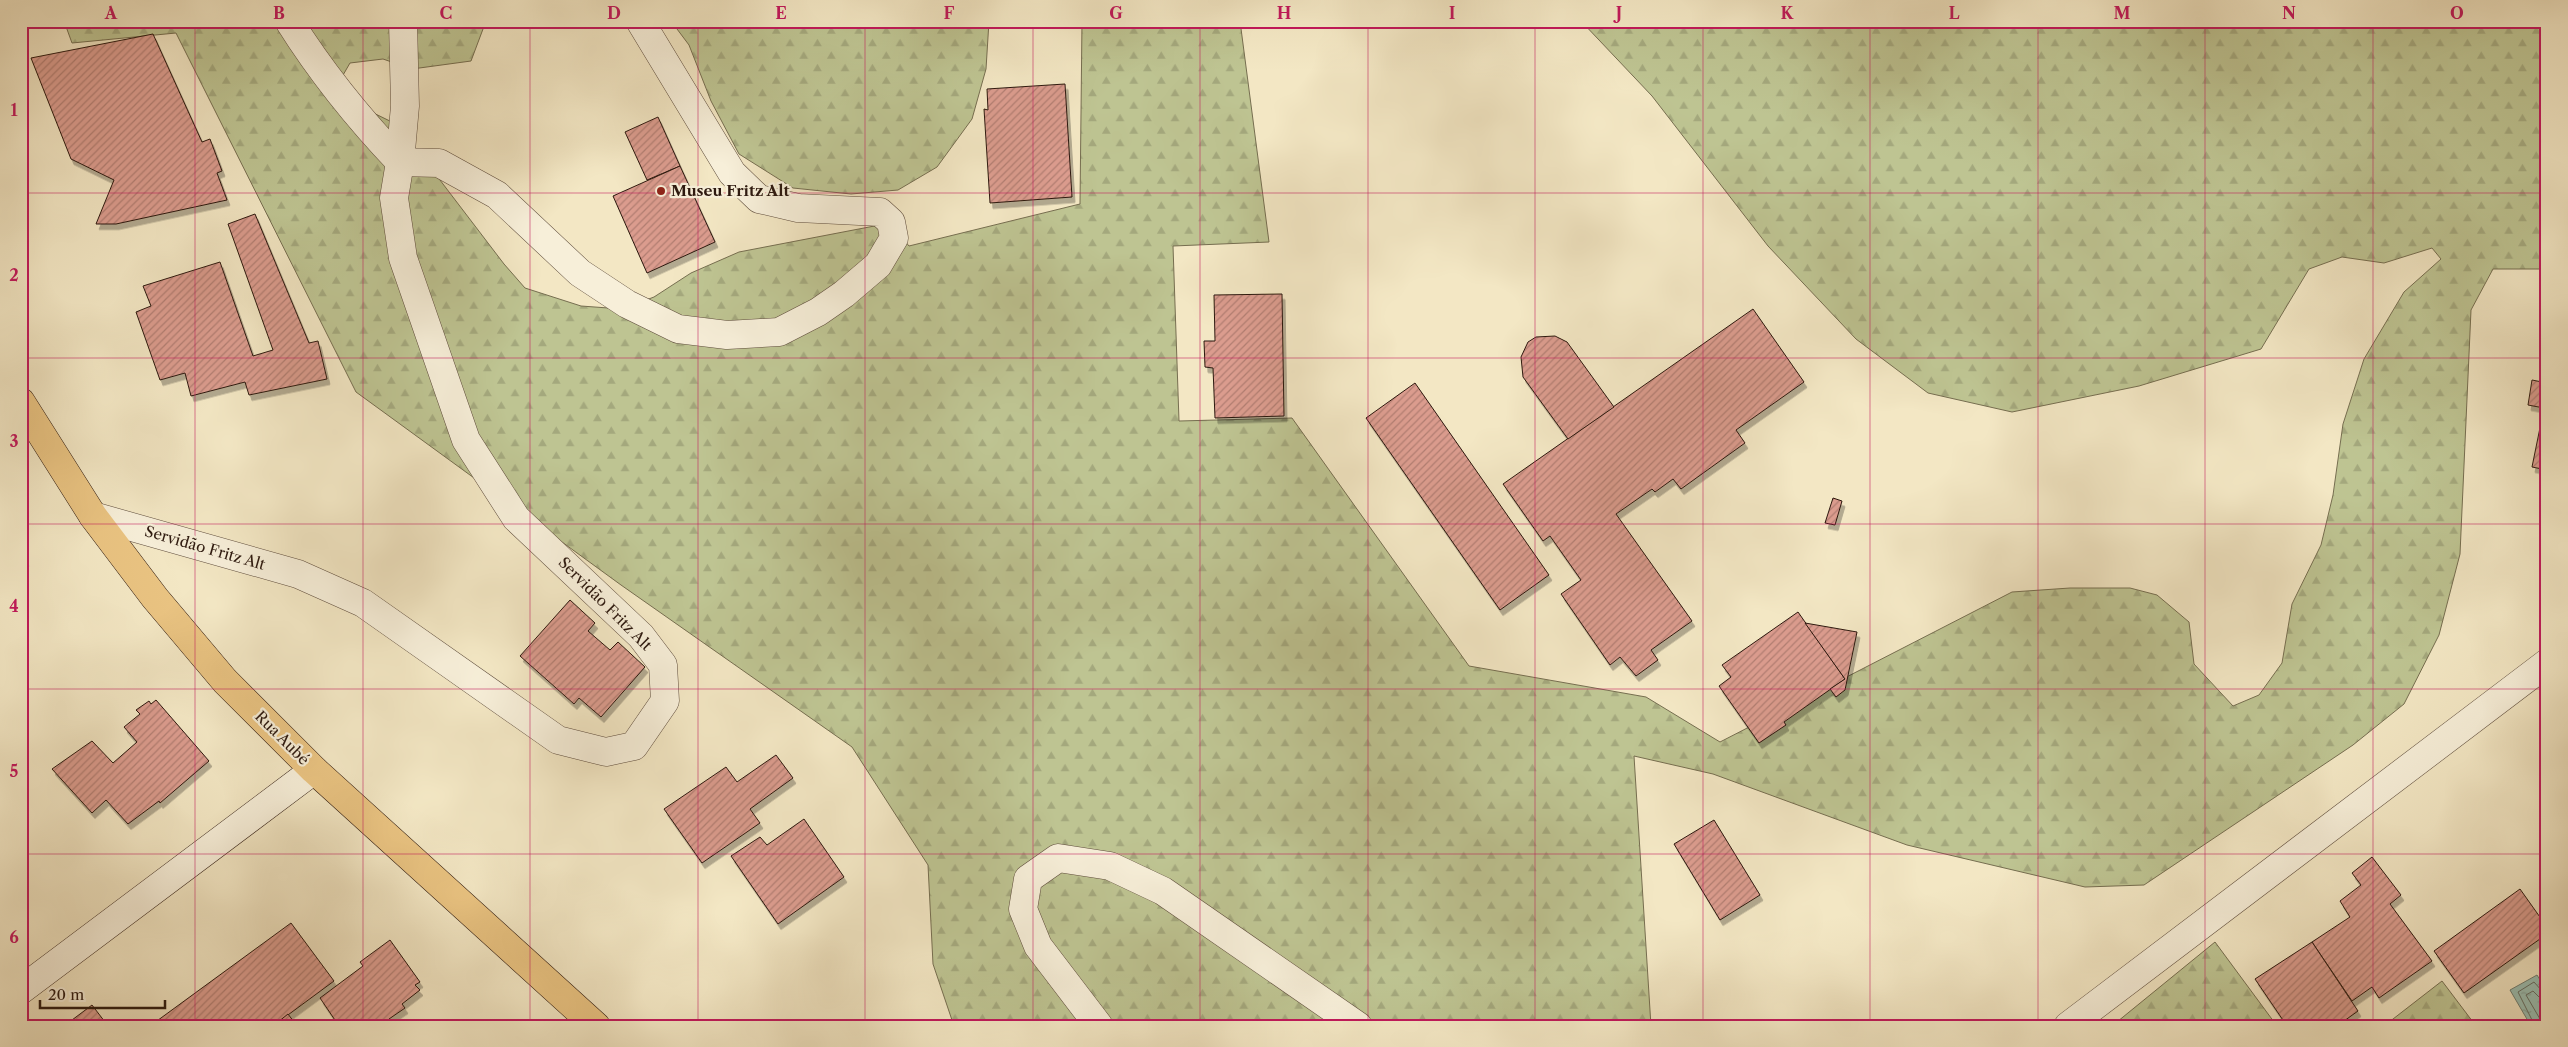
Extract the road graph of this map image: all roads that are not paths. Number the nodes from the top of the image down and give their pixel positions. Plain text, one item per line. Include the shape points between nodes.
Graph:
1 (289, 21) edge
2 (403, 21) edge
3 (640, 21) edge
4 (400, 162) junction
5 (21, 402) edge
6 (93, 516) junction
7 (2547, 662) edge
8 (314, 770) junction
9 (21, 990) edge
10 (596, 1026) edge
11 (1099, 1026) edge
12 (1358, 1026) edge
13 (2068, 1026) edge

1 - 4 street via 313,60 342,97
2 - 4 street, Servidão Fritz Alt via 405,106
3 - 4 street via 732,173 759,199 798,208 880,212 891,222 894,238 878,265 818,312 780,332 727,335 678,329 627,304 580,273 497,195 439,163
4 - 6 street, Servidão Fritz Alt via 394,198 403,258 466,440 516,518 641,636 663,665 664,701 634,746 606,752 558,740 363,603 298,574
5 - 6 main road, Rua Aubé
6 - 8 main road, Rua Aubé via 155,598 225,681
7 - 13 street
8 - 9 street
8 - 10 main road, Rua Aubé
11 - 12 street via 1038,946 1023,909 1028,879 1058,858 1110,866 1163,890

